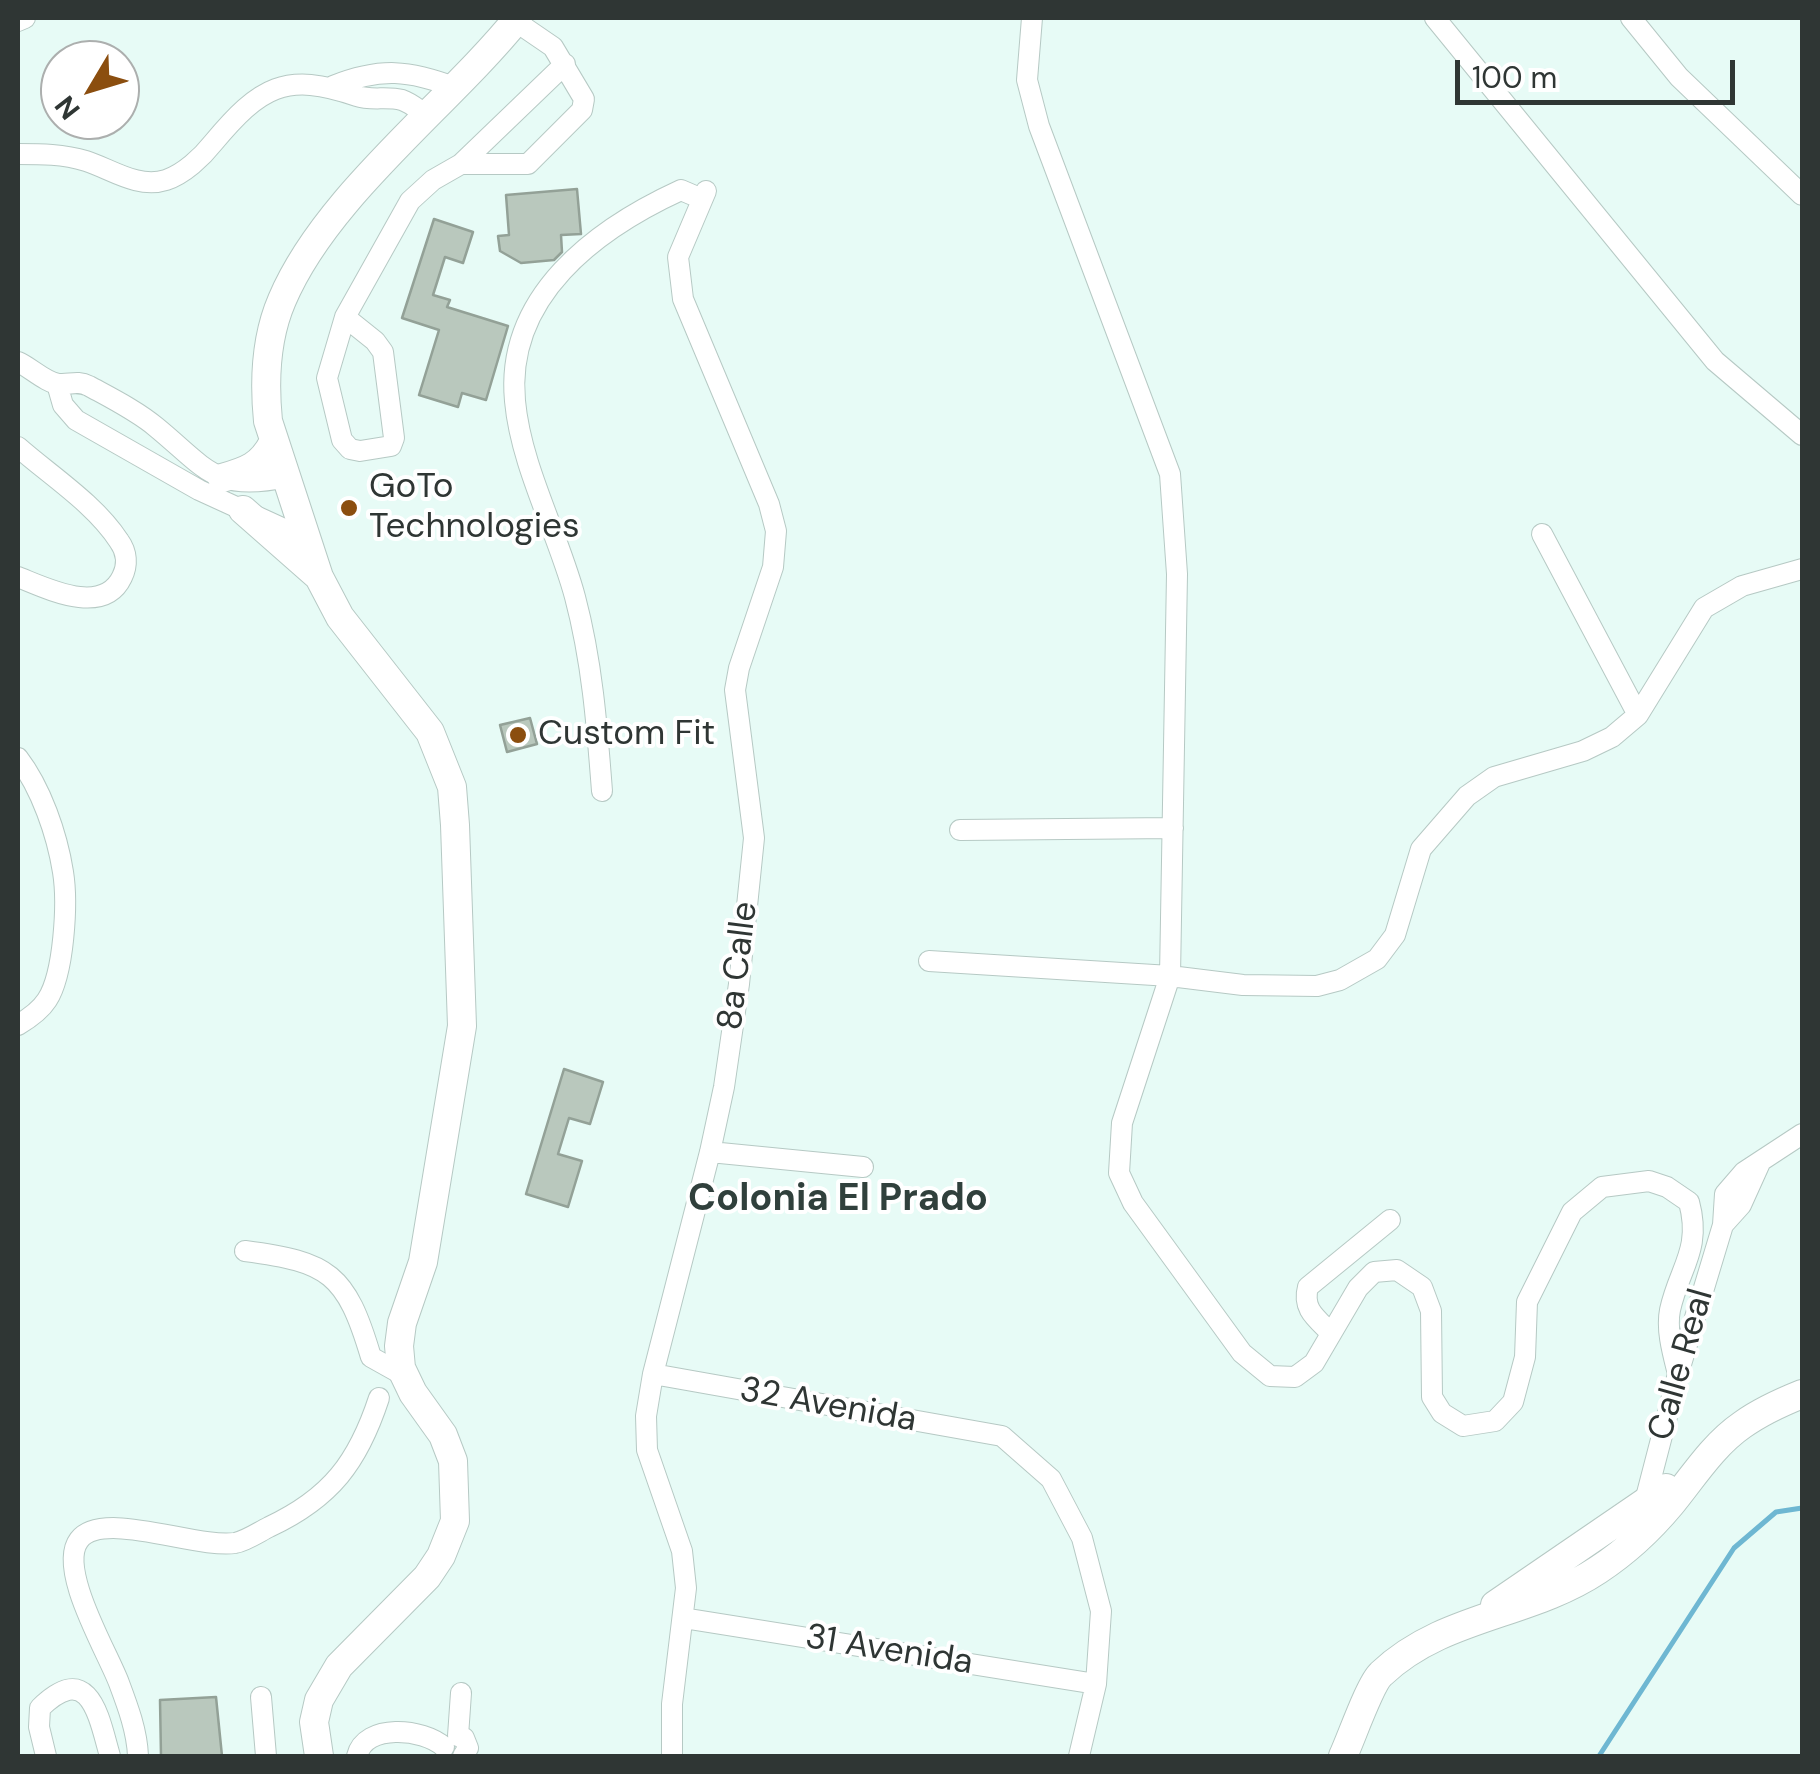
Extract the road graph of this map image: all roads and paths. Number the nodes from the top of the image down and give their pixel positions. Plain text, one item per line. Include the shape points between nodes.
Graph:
1 (25, 18) edge
2 (1032, 18) edge
3 (1434, 18) edge
4 (1630, 18) edge
5 (516, 20) edge
6 (18, 21) edge
7 (564, 64) junction
8 (333, 86) junction
9 (457, 88) junction
10 (428, 116) junction
11 (18, 154) edge
12 (461, 164) junction
13 (1802, 196) edge
14 (345, 317) junction
15 (18, 362) edge
16 (57, 384) junction
17 (138, 414) junction
18 (1802, 435) edge
19 (274, 443) junction
20 (122, 444) junction
21 (18, 447) edge
22 (286, 477) junction
23 (222, 478) junction
24 (243, 510) junction
25 (1542, 534) dead end
26 (306, 539) junction
27 (1802, 568) edge
28 (319, 577) junction
29 (18, 578) edge
30 (1638, 715) junction
31 (18, 758) edge
32 (602, 792) dead end
33 (1173, 828) junction
34 (960, 830) dead end
35 (929, 961) dead end
36 (1170, 976) junction
37 (18, 1025) edge
38 (1802, 1134) edge
39 (710, 1152) junction
40 (863, 1167) dead end
41 (1390, 1220) dead end
42 (245, 1251) dead end
43 (1331, 1333) junction
44 (653, 1374) junction
45 (1678, 1374) junction
46 (405, 1376) junction
47 (1802, 1394) edge
48 (378, 1398) dead end
49 (1692, 1475) junction
50 (1644, 1506) junction
51 (1618, 1543) junction
52 (683, 1618) junction
53 (1096, 1684) junction
54 (460, 1693) dead end
55 (261, 1697) dead end
56 (454, 1749) edge
57 (46, 1756) edge
58 (110, 1756) edge
59 (138, 1756) edge
60 (266, 1756) edge
61 (319, 1756) edge
62 (358, 1756) edge
63 (672, 1756) edge
64 (1080, 1756) edge
65 (1343, 1756) edge

1 - 6 street
2 - 33 street via 1027,80 1039,126 1170,474 1177,574
3 - 18 street via 1715,361
4 - 13 street via 1679,77
5 - 7 street via 554,48
5 - 9 main road
7 - 12 street
7 - 12 street via 584,98 582,110 528,164
8 - 9 street via 362,74 418,73
8 - 10 street via 362,98 404,100
8 - 11 street via 294,82 258,96 204,155 166,180 148,183 84,160
9 - 10 main road
10 - 19 main road via 342,207 282,300 270,340 266,398
12 - 14 street via 410,201
14 - 14 street via 327,378 342,440 360,452 391,446 383,352
15 - 16 street
16 - 17 street via 79,382
16 - 20 street via 69,414
17 - 20 street
17 - 23 street via 190,460
19 - 22 main road
19 - 23 main road via 258,464
20 - 24 street
21 - 29 street via 102,520 126,559 118,586 93,598
22 - 23 street via 247,483
22 - 26 main road
24 - 26 street
24 - 28 main road
25 - 30 street
26 - 28 main road
27 - 30 street via 1742,586 1704,608
28 - 46 main road via 340,617 430,732 452,787 462,1026 424,1262 398,1346
30 - 36 street via 1598,744 1494,777 1467,796 1421,849 1395,935 1377,959 1340,980 1287,987
31 - 37 street via 45,809 63,872 64,923 48,1000
32 - 39 street, 8a Calle via 595,695 574,595 523,438 515,400 517,352 541,293 602,234 681,190 704,195 678,257 683,300 776,532 773,566 735,690 754,862
33 - 34 street
33 - 36 street
35 - 36 street
36 - 43 street via 1122,1123 1119,1173 1233,1340 1270,1376 1294,1378 1314,1363
38 - 45 street, Calle Real via 1744,1172 1725,1194 1723,1225
39 - 40 street
39 - 44 street, 8a Calle
41 - 43 street via 1308,1287 1307,1308
42 - 46 street via 320,1267 354,1308 370,1357
43 - 45 street via 1374,1272 1396,1270 1422,1287 1431,1312 1432,1397 1442,1413 1463,1426 1495,1421 1514,1402 1525,1357 1527,1302 1572,1212 1602,1187 1649,1181 1691,1206 1691,1257 1669,1312
44 - 52 street, 8a Calle via 647,1450 682,1551
44 - 53 street, 32 Avenida via 1002,1436 1051,1478 1082,1538 1101,1611
45 - 50 street, Calle Real
46 - 61 main road via 453,1461 455,1521 428,1577 338,1666 314,1722
47 - 49 main road via 1740,1426
48 - 59 street via 348,1468 325,1494 254,1535 236,1543 195,1542 120,1528 93,1529 80,1538 73,1552 76,1574 118,1679
49 - 50 main road
49 - 51 main road via 1669,1505
50 - 51 main road
51 - 65 main road via 1404,1654 1376,1678
52 - 53 street, 31 Avenida
52 - 63 street, 8a Calle
53 - 64 street
54 - 56 street
55 - 60 street
56 - 62 street via 404,1732 368,1737
57 - 58 street via 40,1708 68,1690 93,1699

